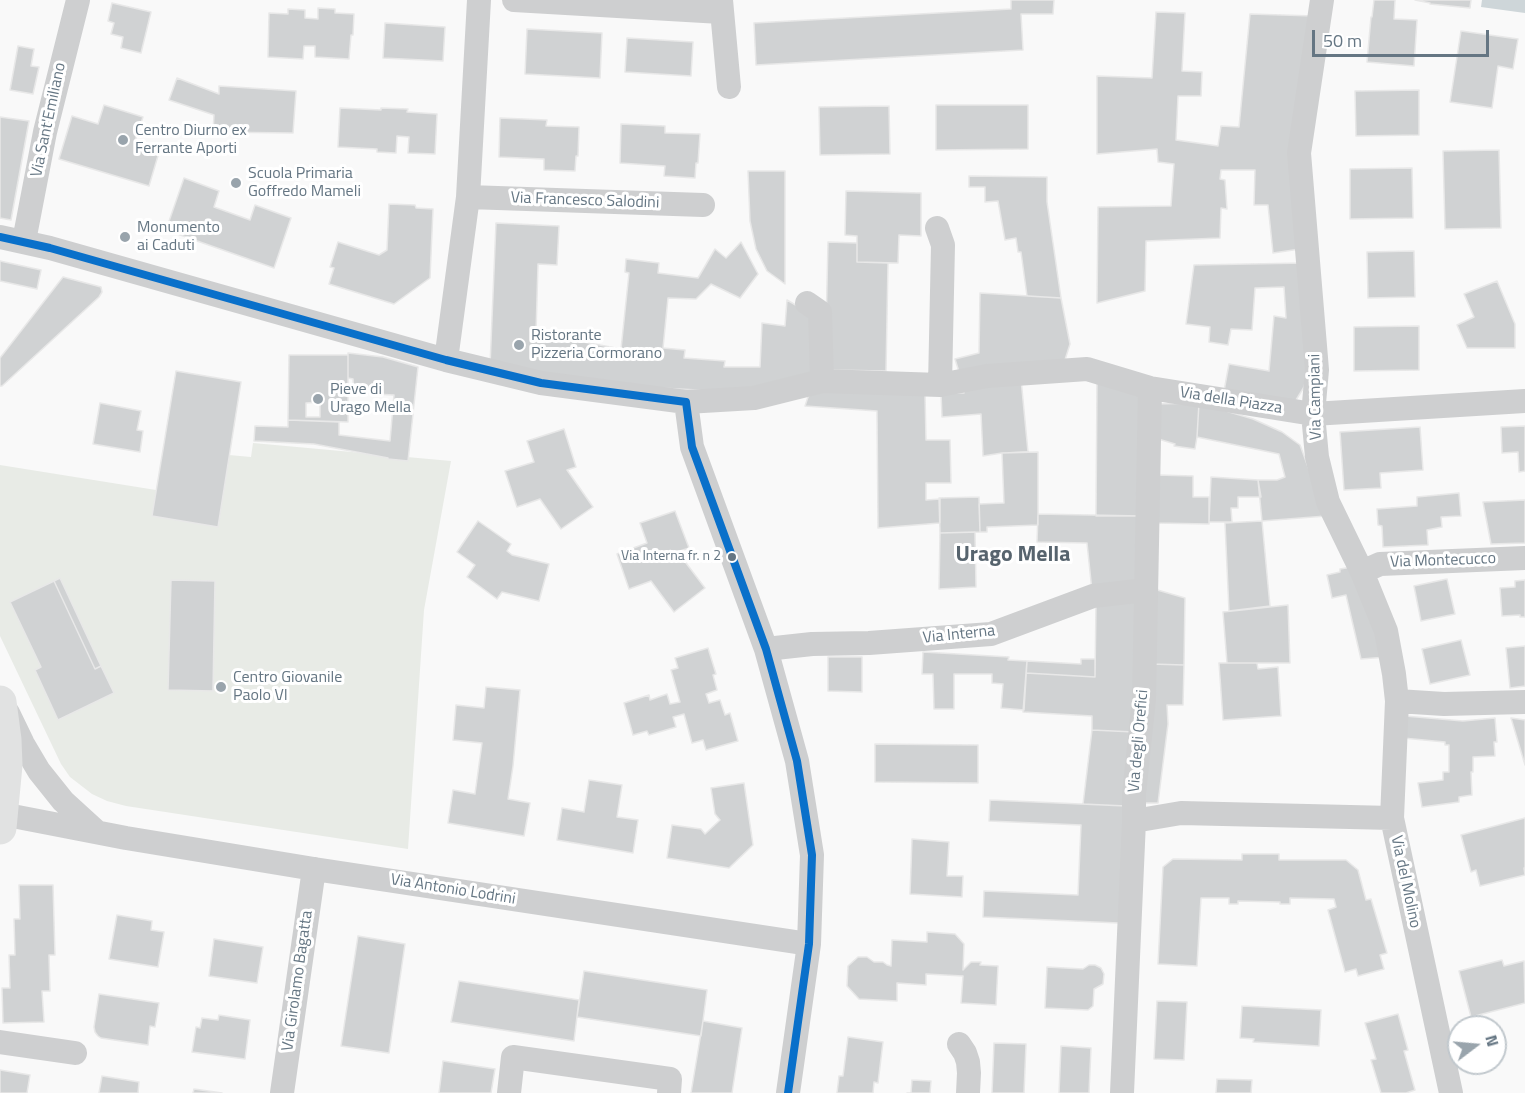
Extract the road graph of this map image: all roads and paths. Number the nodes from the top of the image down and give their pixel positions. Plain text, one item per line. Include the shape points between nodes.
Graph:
1 (78, 0) edge
2 (479, 0) edge
3 (514, 0) edge
4 (1322, 0) edge
5 (721, 6) edge
6 (729, 87) dead end
7 (468, 197) junction
8 (703, 204) dead end
9 (937, 228) dead end
10 (0, 237) edge
11 (24, 242) junction
12 (807, 303) dead end
13 (446, 360) junction
14 (822, 381) junction
15 (940, 385) junction
16 (1150, 388) junction
17 (1525, 401) edge
18 (686, 402) junction
19 (1313, 414) junction
20 (1525, 558) edge
21 (1362, 572) junction
22 (1146, 590) junction
23 (766, 649) junction
24 (0, 696) edge
25 (1397, 701) junction
26 (0, 702) edge
27 (1525, 702) edge
28 (1392, 818) junction
29 (1, 819) edge
30 (1134, 821) junction
31 (97, 832) junction
32 (314, 869) junction
33 (809, 944) junction
34 (0, 1042) edge
35 (959, 1044) dead end
36 (75, 1053) dead end
37 (282, 1093) edge
38 (509, 1093) edge
39 (669, 1093) edge
40 (788, 1093) edge
41 (968, 1093) edge
42 (1122, 1093) edge
43 (1450, 1093) edge

1 - 11 street, Via Sant'Emiliano via 45,132
2 - 7 street
3 - 5 street
4 - 19 street, Via Campiani via 1299,153 1317,370
5 - 6 street
7 - 8 street, Via Francesco Salodini
7 - 13 street
9 - 15 street via 943,245
10 - 11 street, Via della Piazza
11 - 13 street, Via della Piazza
12 - 14 street via 820,312
13 - 18 street, Via della Piazza via 541,383
14 - 15 street, Via della Piazza
14 - 18 street, Via della Piazza via 754,398
15 - 16 street, Via della Piazza via 987,376 1087,369
16 - 19 street, Via della Piazza
16 - 22 street, Via degli Orefici
17 - 19 street, Via della Piazza
18 - 23 street via 692,447
19 - 21 street, Via Campiani via 1317,457 1328,502
20 - 21 street, Via Montecucco via 1380,564
21 - 25 street, Via Campiani via 1386,631
22 - 23 street, Via Interna via 1093,596 991,634
22 - 30 street, Via degli Orefici via 1144,699
23 - 33 street via 797,761 812,855
24 - 31 street via 39,771 63,801
25 - 27 street
25 - 28 street, Via Campiani
26 - 29 street via 6,765
28 - 30 street, Via del Molino via 1181,813
28 - 43 street, Via del Molino
29 - 31 street, Via Antonio Lodrini
30 - 42 street, Via degli Orefici
31 - 32 street, Via Antonio Lodrini
32 - 33 street, Via Antonio Lodrini
32 - 37 street, Via Girolamo Bagatta
33 - 40 street
34 - 36 street
35 - 41 street via 968,1062
38 - 39 street via 513,1057 670,1079

